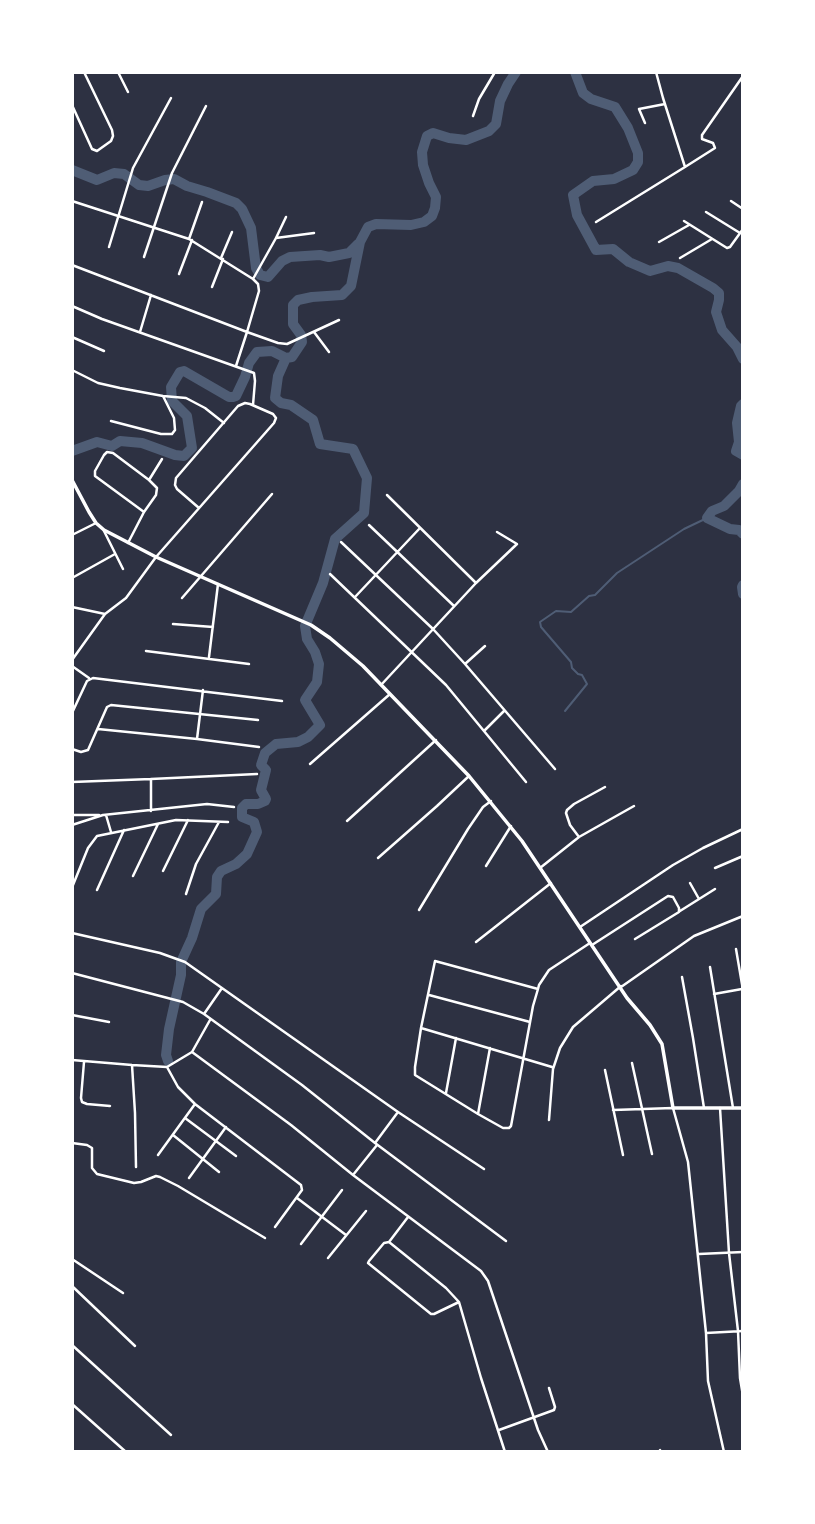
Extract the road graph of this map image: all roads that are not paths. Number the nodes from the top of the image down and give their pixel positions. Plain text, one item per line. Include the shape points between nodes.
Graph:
1 (84, 72) edge
2 (118, 72) edge
3 (495, 72) edge
4 (656, 72) edge
5 (743, 76) edge
6 (128, 92) dead end
7 (171, 98) dead end
8 (665, 104) junction
9 (72, 105) edge
10 (206, 106) dead end
11 (472, 116) dead end
12 (645, 123) dead end
13 (685, 167) junction
14 (72, 201) edge
15 (731, 201) dead end
16 (202, 202) dead end
17 (743, 209) edge
18 (706, 212) dead end
19 (120, 216) junction
20 (286, 217) dead end
21 (684, 221) dead end
22 (596, 222) dead end
23 (689, 225) junction
24 (154, 227) junction
25 (742, 231) edge
26 (232, 232) dead end
27 (314, 233) dead end
28 (276, 238) junction
29 (191, 239) junction
30 (712, 239) junction
31 (659, 242) dead end
32 (109, 247) dead end
33 (145, 257) dead end
34 (680, 258) dead end
35 (222, 259) junction
36 (72, 265) edge
37 (179, 274) dead end
38 (253, 279) junction
39 (212, 287) dead end
40 (151, 295) junction
41 (72, 306) edge
42 (339, 320) dead end
43 (140, 332) junction
44 (247, 332) junction
45 (313, 333) junction
46 (72, 337) edge
47 (104, 351) dead end
48 (329, 352) dead end
49 (236, 366) junction
50 (72, 370) edge
51 (165, 396) junction
52 (253, 405) junction
53 (111, 421) dead end
54 (224, 423) junction
55 (162, 459) dead end
56 (72, 480) edge
57 (149, 480) junction
58 (272, 494) dead end
59 (387, 495) dead end
60 (199, 508) junction
61 (144, 512) junction
62 (96, 523) junction
63 (369, 525) dead end
64 (420, 528) junction
65 (104, 530) junction
66 (497, 532) dead end
67 (72, 534) edge
68 (341, 542) dead end
69 (128, 543) junction
70 (398, 552) junction
71 (115, 554) junction
72 (156, 557) junction
73 (123, 569) dead end
74 (330, 574) dead end
75 (377, 574) junction
76 (200, 576) junction
77 (72, 578) edge
78 (477, 583) junction
79 (218, 584) junction
80 (355, 597) junction
81 (182, 598) dead end
82 (454, 606) junction
83 (72, 607) edge
84 (105, 614) junction
85 (173, 624) dead end
86 (213, 627) junction
87 (433, 629) junction
88 (485, 646) dead end
89 (146, 650) dead end
90 (412, 653) junction
91 (208, 658) junction
92 (72, 660) edge
93 (249, 664) dead end
94 (466, 664) junction
95 (72, 666) edge
96 (90, 679) junction
97 (381, 685) junction
98 (203, 690) junction
99 (390, 694) junction
100 (282, 701) dead end
101 (505, 710) junction
102 (72, 713) edge
103 (201, 714) junction
104 (258, 720) dead end
105 (98, 729) junction
106 (484, 731) junction
107 (197, 739) junction
108 (436, 740) junction
109 (259, 747) dead end
110 (72, 749) edge
111 (310, 764) dead end
112 (555, 769) dead end
113 (257, 774) dead end
114 (469, 776) junction
115 (151, 779) junction
116 (72, 782) edge
117 (526, 782) dead end
118 (605, 787) dead end
119 (491, 801) junction
120 (634, 806) dead end
121 (234, 807) dead end
122 (151, 811) junction
123 (72, 815) edge
124 (104, 815) junction
125 (188, 820) junction
126 (347, 821) dead end
127 (219, 822) junction
128 (228, 822) dead end
129 (158, 824) junction
130 (72, 825) edge
131 (510, 826) junction
132 (743, 829) edge
133 (124, 830) junction
134 (111, 832) junction
135 (579, 837) junction
136 (743, 856) edge
137 (378, 858) dead end
138 (486, 866) dead end
139 (540, 868) junction
140 (715, 868) dead end
141 (163, 871) dead end
142 (132, 876) dead end
143 (551, 883) junction
144 (690, 883) dead end
145 (74, 885) dead end
146 (715, 889) dead end
147 (97, 890) dead end
148 (186, 894) dead end
149 (699, 899) junction
150 (419, 910) dead end
151 (680, 911) junction
152 (743, 916) edge
153 (580, 927) junction
154 (72, 933) edge
155 (635, 939) dead end
156 (476, 942) dead end
157 (592, 944) junction
158 (736, 948) dead end
159 (710, 967) dead end
160 (72, 973) edge
161 (682, 977) dead end
162 (621, 987) junction
163 (222, 988) junction
164 (538, 989) junction
165 (743, 989) edge
166 (715, 994) junction
167 (428, 995) junction
168 (204, 1014) junction
169 (72, 1015) edge
170 (210, 1019) junction
171 (109, 1022) dead end
172 (530, 1022) junction
173 (421, 1028) junction
174 (456, 1038) junction
175 (490, 1048) junction
176 (192, 1052) junction
177 (523, 1058) junction
178 (72, 1060) edge
179 (84, 1062) junction
180 (632, 1063) dead end
181 (132, 1065) junction
182 (168, 1066) junction
183 (553, 1067) junction
184 (605, 1070) dead end
185 (446, 1093) junction
186 (195, 1104) junction
187 (110, 1106) dead end
188 (673, 1108) junction
189 (704, 1108) junction
190 (720, 1108) junction
191 (733, 1108) junction
192 (743, 1108) edge
193 (642, 1109) junction
194 (614, 1110) junction
195 (398, 1112) junction
196 (478, 1114) junction
197 (185, 1118) junction
198 (549, 1120) dead end
199 (226, 1127) junction
200 (173, 1135) junction
201 (216, 1141) junction
202 (72, 1143) edge
203 (376, 1144) junction
204 (652, 1154) dead end
205 (158, 1155) dead end
206 (623, 1155) dead end
207 (236, 1156) dead end
208 (203, 1159) junction
209 (136, 1167) dead end
210 (484, 1169) dead end
211 (219, 1172) dead end
212 (352, 1175) junction
213 (189, 1178) dead end
214 (342, 1190) dead end
215 (297, 1198) junction
216 (366, 1211) dead end
217 (321, 1216) junction
218 (408, 1217) junction
219 (275, 1227) dead end
220 (346, 1235) junction
221 (265, 1238) dead end
222 (506, 1241) dead end
223 (389, 1242) junction
224 (301, 1244) dead end
225 (743, 1252) edge
226 (729, 1253) junction
227 (699, 1254) junction
228 (328, 1258) dead end
229 (72, 1259) edge
230 (72, 1286) edge
231 (123, 1293) dead end
232 (458, 1302) junction
233 (741, 1331) edge
234 (706, 1333) junction
235 (72, 1345) edge
236 (135, 1346) dead end
237 (549, 1388) dead end
238 (743, 1396) edge
239 (72, 1404) edge
240 (534, 1418) junction
241 (498, 1431) junction
242 (171, 1434) dead end
243 (126, 1452) edge
244 (505, 1452) edge
245 (548, 1452) edge
246 (724, 1452) edge

1 - 9 street via 112,131 111,141 97,151 92,149
2 - 6 street
3 - 11 street
4 - 8 street
5 - 13 street via 702,135 715,148
7 - 19 street via 137,160
8 - 12 street via 639,109
8 - 13 street
10 - 24 street via 172,173
13 - 22 street
14 - 19 street
15 - 17 street
16 - 29 street
18 - 25 street
19 - 24 street
19 - 32 street
20 - 28 street
21 - 23 street
23 - 30 street
23 - 31 street
24 - 29 street
24 - 33 street
25 - 30 street via 729,248
26 - 35 street
27 - 28 street
28 - 38 street
29 - 35 street
29 - 37 street
30 - 34 street
35 - 38 street
35 - 39 street
36 - 40 street
38 - 44 street via 259,291
40 - 43 street
40 - 44 street
41 - 43 street
42 - 45 street
43 - 49 street
44 - 45 street via 287,344
44 - 49 street
45 - 48 street
46 - 47 street
49 - 52 street via 254,373
50 - 51 street via 98,383
51 - 53 street via 174,418 172,433
51 - 54 street via 186,398
52 - 54 street via 238,406
52 - 60 street via 276,420
54 - 60 street via 174,482
55 - 57 street
56 - 62 street
57 - 61 street via 157,491
57 - 61 street via 111,452 104,455 94,473
58 - 76 street
59 - 64 street
60 - 72 street
61 - 69 street
62 - 65 street
62 - 67 street
63 - 70 street
64 - 70 street
64 - 78 street
65 - 69 street
65 - 71 street
66 - 78 street via 517,544
68 - 75 street
69 - 72 street
70 - 75 street
70 - 82 street
71 - 73 street
71 - 77 street
72 - 76 street
72 - 84 street via 126,598
74 - 80 street
75 - 80 street
75 - 87 street
76 - 79 street
76 - 81 street
78 - 82 street
79 - 86 street
79 - 97 street via 312,625
80 - 90 street
82 - 87 street
83 - 84 street
84 - 92 street
85 - 86 street
86 - 91 street
87 - 90 street
87 - 94 street
88 - 94 street
89 - 91 street
90 - 97 street
90 - 106 street
91 - 93 street
94 - 101 street
95 - 96 street
96 - 98 street
96 - 102 street
97 - 99 street
98 - 100 street
98 - 103 street
99 - 108 street
99 - 111 street
101 - 106 street
101 - 112 street
103 - 104 street
103 - 105 street via 111,705
103 - 107 street
105 - 107 street
105 - 110 street via 88,750
106 - 117 street
107 - 109 street
108 - 114 street
108 - 126 street
113 - 115 street
114 - 119 street
114 - 137 street
115 - 116 street
115 - 122 street
118 - 135 street via 567,810
119 - 131 street
119 - 150 street via 468,829
120 - 135 street
121 - 122 street via 207,804
122 - 124 street
123 - 124 street
124 - 130 street
124 - 134 street
125 - 127 street
125 - 129 street
125 - 141 street
127 - 128 street
127 - 148 street
129 - 133 street
129 - 142 street
131 - 138 street
131 - 139 street
132 - 153 street via 673,865
133 - 134 street
133 - 147 street
134 - 145 street via 91,841
135 - 139 street
136 - 140 street
139 - 143 street
143 - 153 street
143 - 156 street
144 - 149 street
146 - 149 street
149 - 151 street
151 - 155 street
151 - 157 street via 668,896
152 - 162 street via 694,936
153 - 157 street
154 - 163 street via 175,957
157 - 162 street
157 - 164 street via 550,970
158 - 165 street
159 - 166 street
160 - 168 street via 178,1000
161 - 189 street
162 - 183 street via 573,1027
162 - 188 street via 662,1044
163 - 168 street
163 - 195 street
164 - 167 street via 436,960
164 - 172 street
165 - 166 street
166 - 191 street
167 - 172 street
167 - 173 street
168 - 170 street
169 - 171 street
170 - 176 street
170 - 203 street
172 - 177 street
173 - 174 street
173 - 185 street via 414,1074
174 - 175 street
174 - 185 street
175 - 177 street
175 - 196 street
176 - 182 street
176 - 212 street
177 - 183 street
177 - 196 street via 511,1126 503,1128
178 - 179 street
179 - 181 street
179 - 187 street via 82,1102
180 - 193 street
181 - 182 street
181 - 209 street
182 - 186 street via 177,1087
183 - 198 street
184 - 194 street
185 - 196 street
186 - 197 street
186 - 199 street
188 - 189 street
188 - 193 street
188 - 227 street via 688,1162
189 - 190 street
190 - 191 street
190 - 226 street
191 - 192 street
193 - 194 street
193 - 204 street
194 - 206 street
195 - 203 street
195 - 210 street
197 - 200 street
197 - 201 street
199 - 201 street
199 - 215 street via 300,1184
200 - 205 street
200 - 208 street
201 - 207 street
201 - 208 street
202 - 221 street via 91,1147 92,1168 97,1174 134,1183 160,1177
203 - 212 street
203 - 222 street
208 - 211 street
208 - 213 street
212 - 218 street
214 - 217 street
215 - 217 street
215 - 219 street
216 - 220 street
217 - 220 street
217 - 224 street
218 - 223 street
218 - 240 street via 488,1281
220 - 228 street
223 - 232 street
223 - 232 street via 369,1264 431,1314
225 - 226 street
226 - 227 street
226 - 233 street
227 - 234 street
229 - 231 street
230 - 236 street
232 - 241 street
233 - 234 street
233 - 238 street
234 - 246 street via 708,1381
235 - 242 street
237 - 240 street via 554,1408
239 - 243 street
240 - 241 street
240 - 245 street
241 - 244 street

